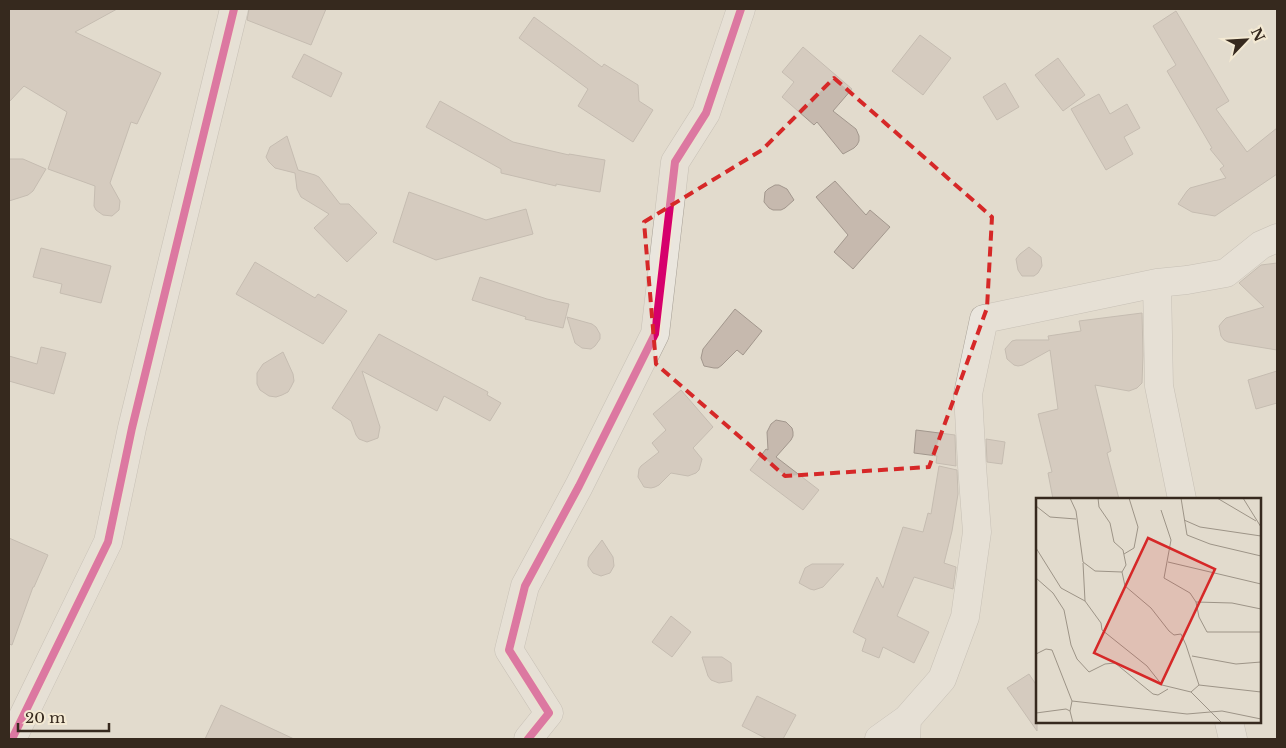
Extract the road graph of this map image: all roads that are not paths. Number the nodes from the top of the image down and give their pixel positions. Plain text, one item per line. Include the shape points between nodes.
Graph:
1 (234, 9) edge
2 (741, 9) edge
3 (1277, 238) edge
4 (1157, 283) junction
5 (1182, 498) edge
6 (1229, 723) edge
7 (907, 729) edge
8 (12, 739) edge
9 (528, 739) edge
10 (879, 739) edge
11 (1233, 739) edge

1 - 8 street via 134,419 108,542
2 - 9 street via 706,113 675,162 655,334 525,586 509,650 549,713
3 - 4 street via 1261,244 1226,273
4 - 5 street via 1159,386
4 - 7 street via 984,319 968,394 977,532 965,618 942,679
6 - 11 street
7 - 10 street

